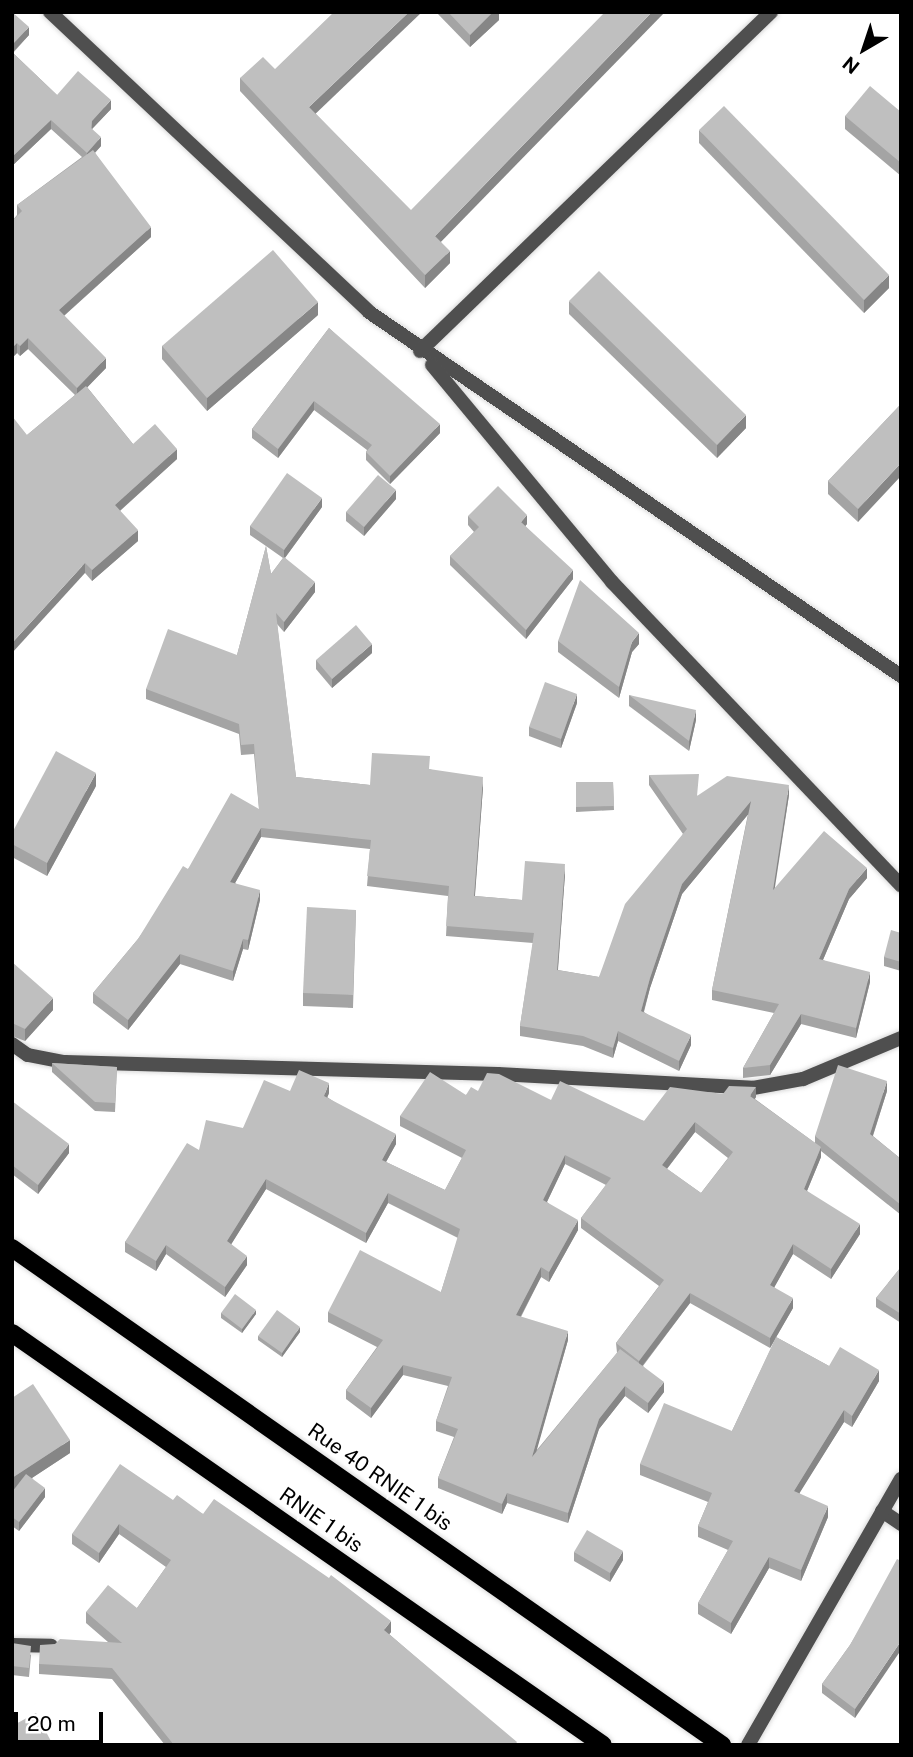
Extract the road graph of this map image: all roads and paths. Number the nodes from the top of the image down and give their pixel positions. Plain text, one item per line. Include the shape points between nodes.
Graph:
1 (50, 12) edge
2 (771, 12) edge
3 (420, 351) junction
4 (901, 676) edge
5 (901, 887) edge
6 (901, 1038) edge
7 (12, 1044) edge
8 (12, 1248) edge
9 (12, 1333) edge
10 (901, 1479) edge
11 (882, 1511) junction
12 (901, 1524) edge
13 (12, 1645) edge
14 (51, 1646) edge
15 (603, 1745) edge
16 (722, 1745) edge
17 (748, 1745) edge

1 - 3 street via 369,312
2 - 3 street
3 - 4 street
3 - 5 street via 612,582
6 - 7 street via 803,1079 753,1088 498,1074 65,1062 28,1055
8 - 16 main road, Rue 40 RNIE 1 bis
9 - 15 main road, RNIE 1 bis
10 - 11 street
11 - 12 street
11 - 17 street
13 - 14 street

